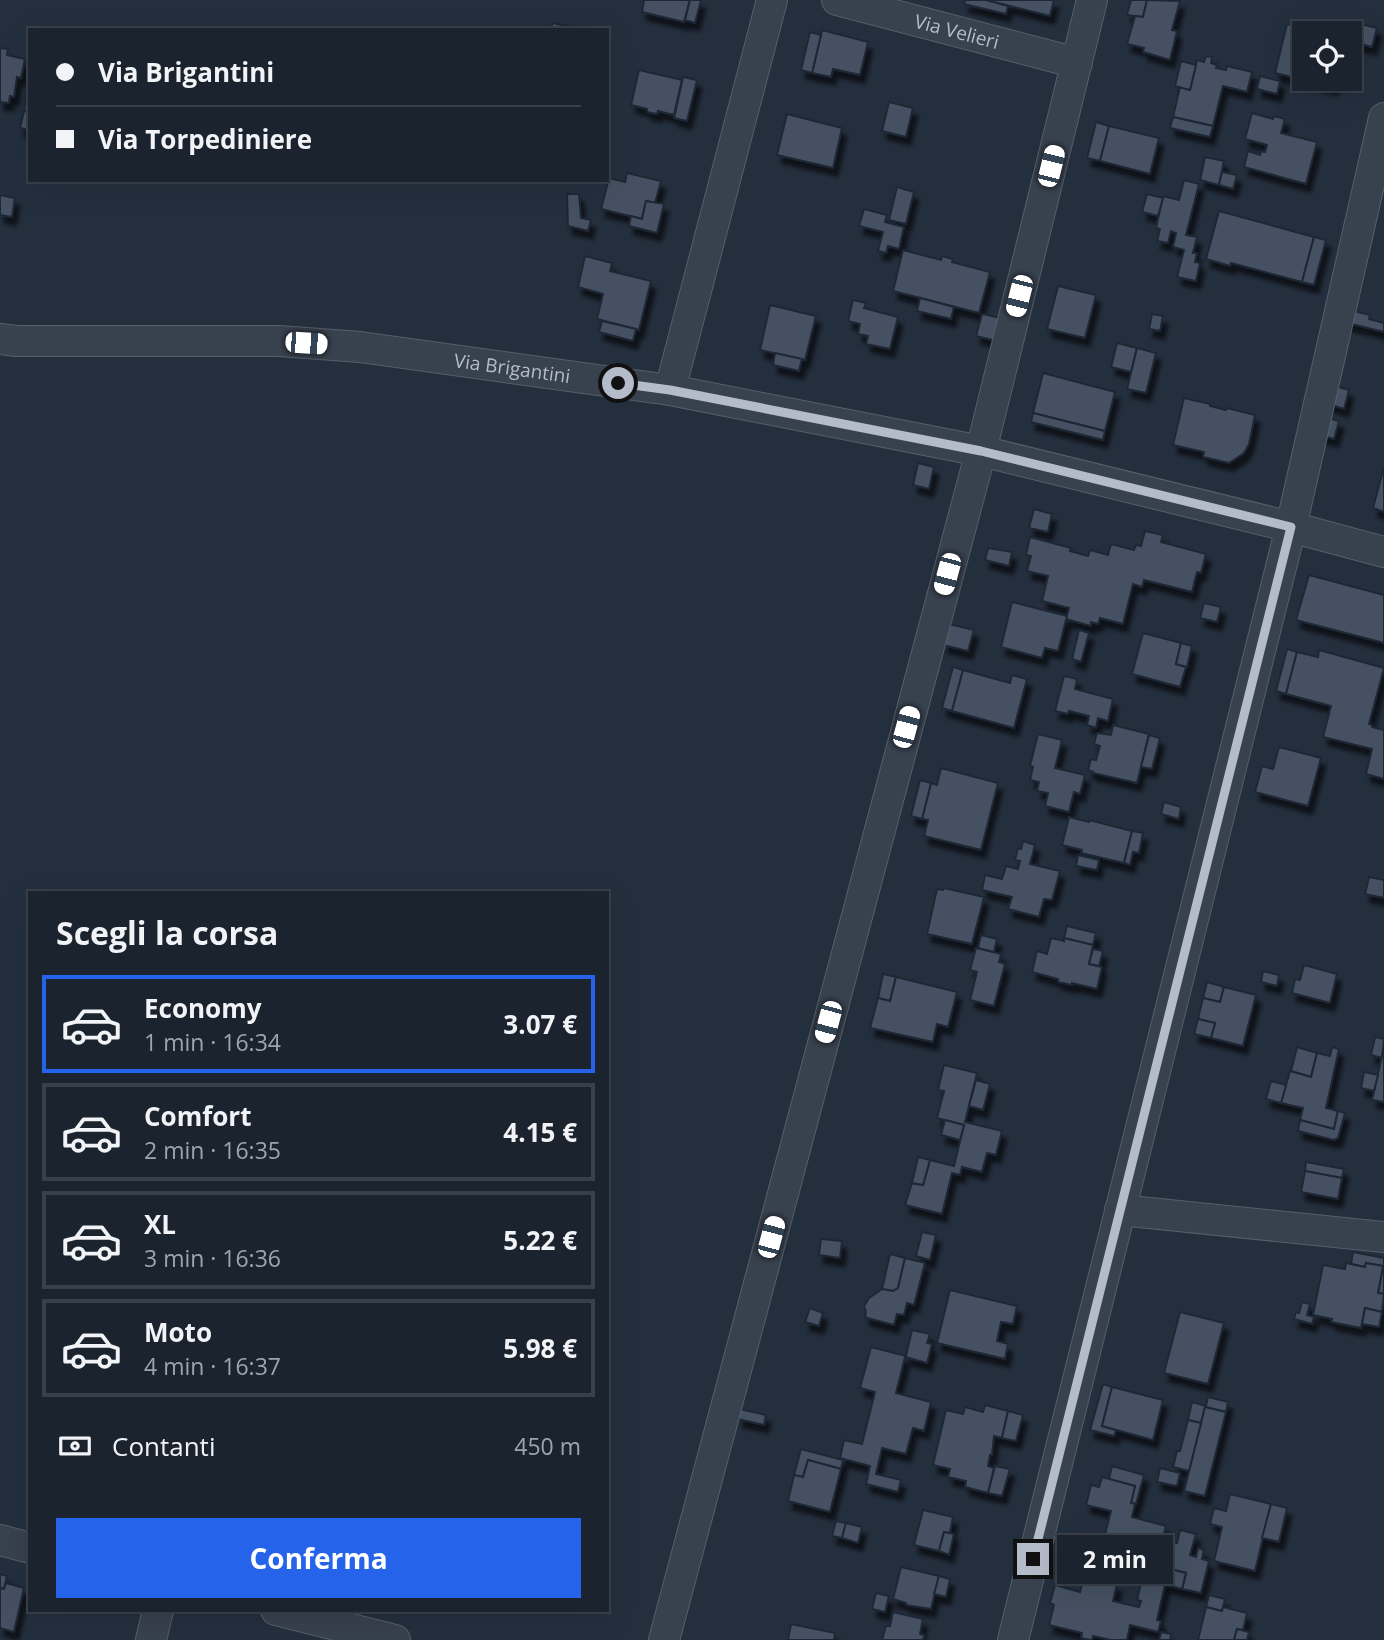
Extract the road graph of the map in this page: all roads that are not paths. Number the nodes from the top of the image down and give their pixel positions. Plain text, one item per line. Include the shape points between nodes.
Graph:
1 (772, 0) edge
2 (837, 0) edge
3 (1092, 0) edge
4 (1077, 63) junction
5 (1384, 118) edge
6 (1380, 150) edge
7 (0, 339) edge
8 (670, 390) junction
9 (981, 451) junction
10 (1291, 527) junction
11 (1384, 552) edge
12 (1120, 1210) junction
13 (1384, 1237) edge
14 (0, 1540) edge
15 (28, 1547) edge
16 (158, 1612) edge
17 (284, 1612) edge
18 (151, 1640) edge
19 (395, 1640) edge
20 (664, 1640) edge
21 (1013, 1640) edge

1 - 8 street
2 - 4 street, Via Velieri
3 - 4 street
4 - 9 street
5 - 6 street
6 - 10 street
7 - 8 street, Via Brigantini via 279,341 360,347
8 - 9 street, Via Brigantini
9 - 10 street, Via Brigantini
9 - 20 street
10 - 11 street, Via Brigantini
10 - 12 street
12 - 13 street
12 - 21 street
14 - 15 street
16 - 18 street
17 - 19 street

